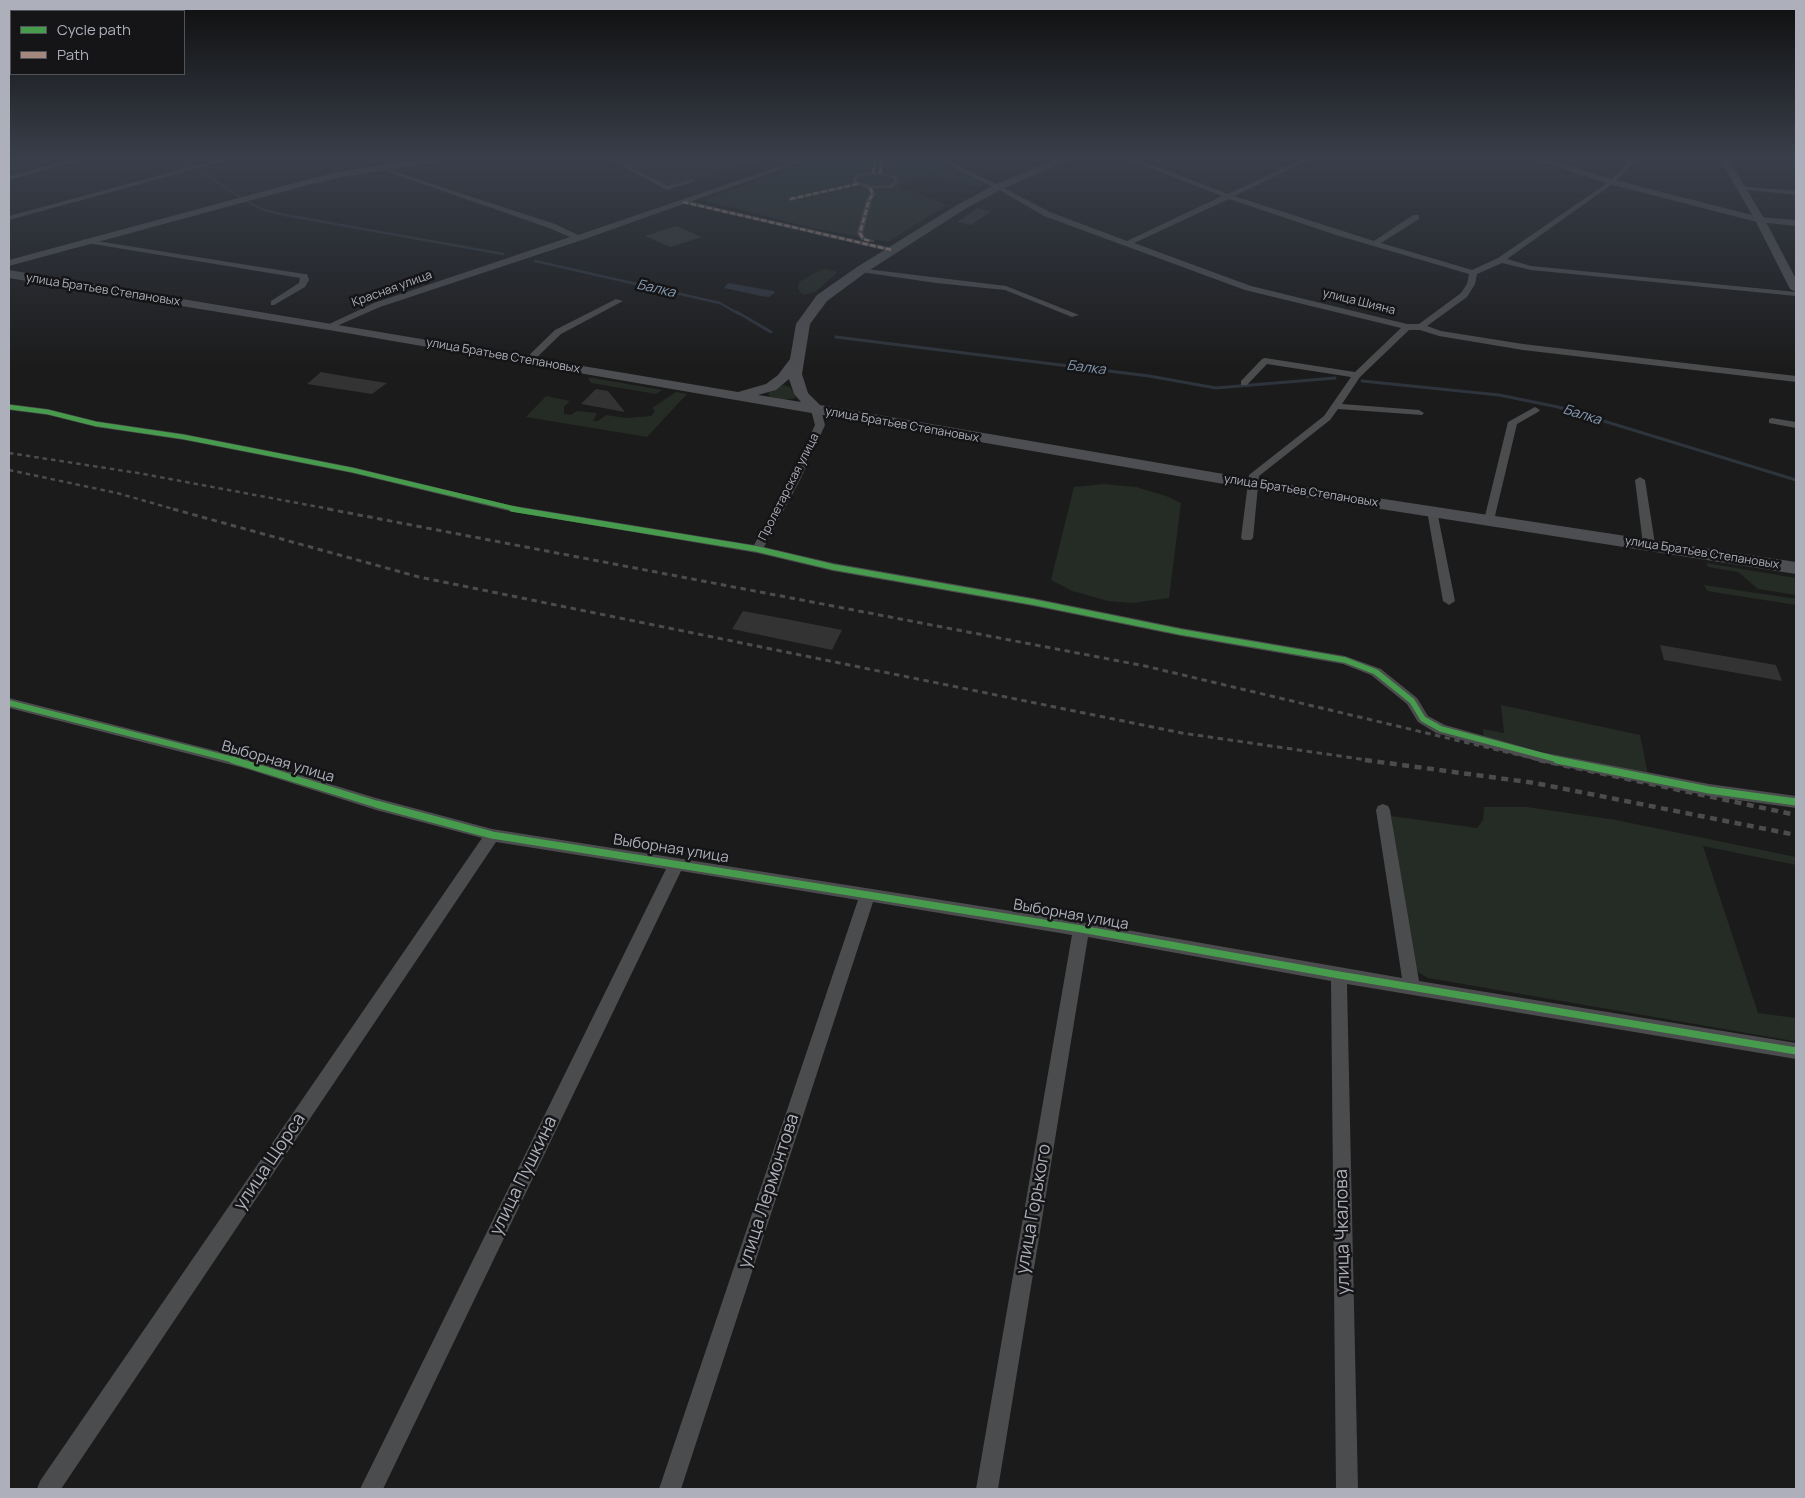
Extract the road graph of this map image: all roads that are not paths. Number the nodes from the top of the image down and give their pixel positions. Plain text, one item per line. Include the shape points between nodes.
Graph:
1 (129, 230) edge
2 (561, 230) edge
3 (602, 230) edge
4 (812, 230) edge
5 (861, 230) edge
6 (924, 230) edge
7 (1089, 230) edge
8 (1157, 230) edge
9 (1332, 230) edge
10 (1396, 230) edge
11 (1544, 230) edge
12 (1765, 230) edge
13 (579, 238) junction
14 (88, 241) junction
15 (1126, 244) junction
16 (1375, 244) junction
17 (895, 248) junction
18 (1501, 260) junction
19 (9, 263) edge
20 (861, 270) junction
21 (1473, 273) junction
22 (9, 274) edge
23 (1796, 289) edge
24 (1796, 294) edge
25 (618, 301) dead end
26 (274, 303) dead end
27 (1075, 315) dead end
28 (329, 326) junction
29 (1407, 327) junction
30 (1421, 327) junction
31 (529, 360) junction
32 (796, 361) junction
33 (1357, 375) junction
34 (1796, 378) edge
35 (1244, 383) dead end
36 (731, 394) junction
37 (1336, 406) junction
38 (9, 407) edge
39 (816, 410) junction
40 (1535, 410) dead end
41 (1419, 413) dead end
42 (1772, 421) dead end
43 (1796, 425) edge
44 (1640, 480) dead end
45 (1253, 484) junction
46 (1432, 511) junction
47 (1488, 520) junction
48 (1247, 538) dead end
49 (1649, 544) junction
50 (757, 549) junction
51 (1796, 568) edge
52 (1449, 601) dead end
53 (9, 703) edge
54 (1796, 802) edge
55 (1383, 810) dead end
56 (492, 835) junction
57 (677, 863) junction
58 (868, 894) junction
59 (1081, 929) junction
60 (1339, 975) junction
61 (1412, 987) junction
62 (1796, 1051) edge
63 (48, 1489) edge
64 (371, 1489) edge
65 (670, 1489) edge
66 (987, 1489) edge
67 (1348, 1489) edge

1 - 14 main road
2 - 13 street
3 - 13 street, Красная улица
4 - 17 street
5 - 17 street via 863,239
6 - 17 main road, Пролетарская улица
7 - 15 street, улица Шияна
8 - 15 street
9 - 16 street
10 - 16 street
11 - 18 street
12 - 23 main road
13 - 28 street, Красная улица via 377,305
14 - 19 main road
14 - 26 street via 304,276 302,285
15 - 29 street, улица Шияна via 1248,288
16 - 21 street
17 - 20 main road, Пролетарская улица
18 - 21 street
18 - 24 street via 1531,268
20 - 27 street via 1006,288
20 - 32 main road, Пролетарская улица via 822,298 807,317
21 - 30 street via 1472,284 1464,295
22 - 28 main road, улица Братьев Степановых
25 - 31 street via 558,332
28 - 31 main road, улица Братьев Степановых
29 - 30 street, улица Шияна
29 - 33 street
30 - 34 street, улица Шияна via 1523,347
31 - 36 main road, улица Братьев Степановых
32 - 36 main road via 772,387
32 - 39 main road, Пролетарская улица via 795,374 801,394
33 - 35 street via 1265,361
33 - 37 street
36 - 39 main road, улица Братьев Степановых
37 - 41 street
37 - 45 street via 1328,418 1254,475
38 - 50 street via 352,470 509,508
39 - 45 main road, улица Братьев Степановых
39 - 50 street, Пролетарская улица via 820,425 796,478
40 - 47 street via 1513,422
42 - 43 street
44 - 49 street
45 - 46 main road, улица Братьев Степановых
45 - 48 street
46 - 47 main road, улица Братьев Степановых
46 - 52 street
47 - 49 main road, улица Братьев Степановых
49 - 51 main road, улица Братьев Степановых
50 - 54 street via 1181,632 1345,660 1376,672 1412,701 1423,719 1441,729 1541,757 1709,790
53 - 56 street, Выборная улица via 244,764
55 - 61 street
56 - 57 street, Выборная улица
56 - 63 street, улица Щорса
57 - 58 street, Выборная улица
57 - 64 street, улица Пушкина
58 - 59 street, Выборная улица
58 - 65 street, улица Лермонтова
59 - 60 street, Выборная улица
59 - 66 street, улица Горького
60 - 61 street, Выборная улица
60 - 67 street, улица Чкалова
61 - 62 street, Выборная улица

